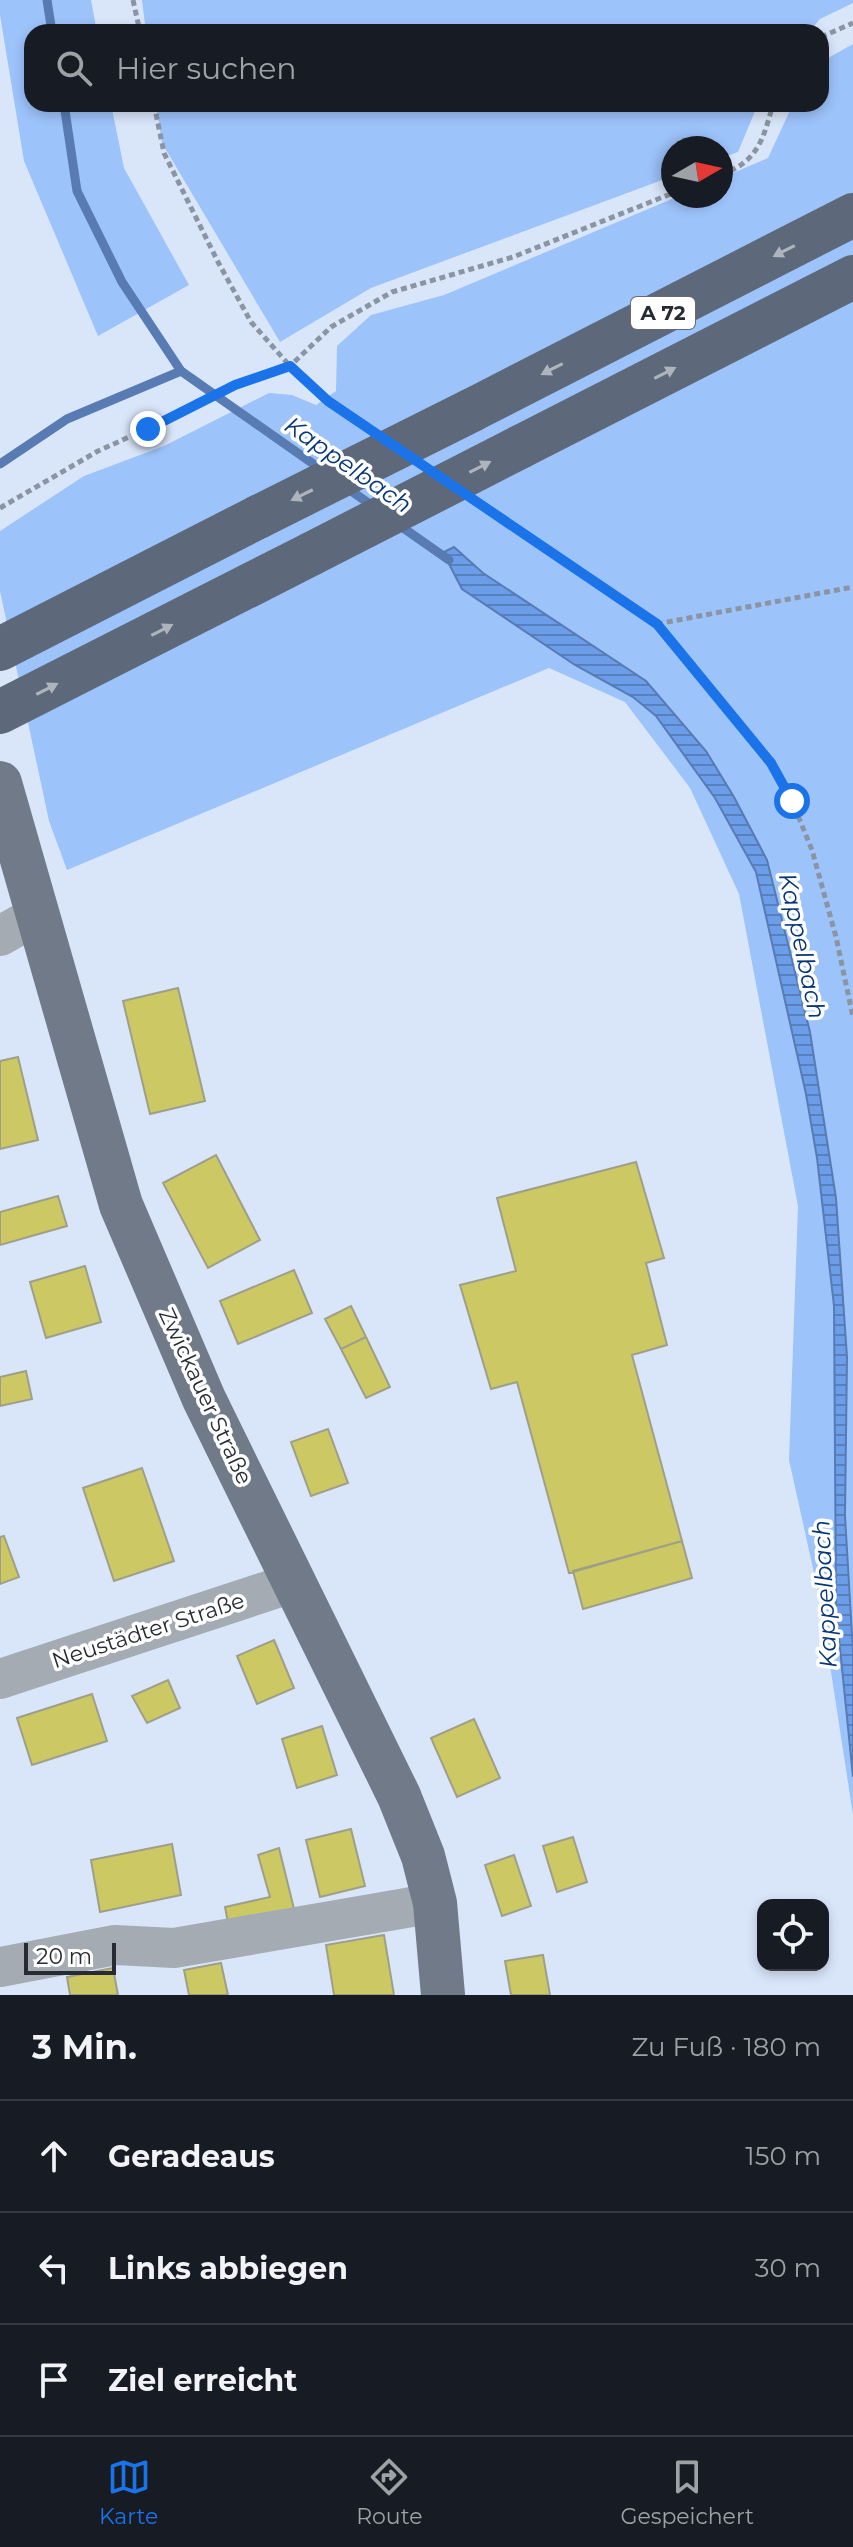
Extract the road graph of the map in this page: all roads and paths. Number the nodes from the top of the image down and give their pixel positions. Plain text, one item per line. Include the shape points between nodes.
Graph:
1 (133, 0) edge
2 (853, 23) edge
3 (138, 24) edge
4 (829, 34) edge
5 (156, 112) edge
6 (771, 112) edge
7 (733, 169) edge
8 (661, 198) edge
9 (853, 215) edge
10 (853, 277) edge
11 (290, 366) junction
12 (367, 427) dead end
13 (473, 499) dead end
14 (0, 508) edge
15 (853, 587) edge
16 (657, 624) junction
17 (0, 649) edge
18 (0, 712) edge
19 (0, 783) edge
20 (37, 915) junction
21 (0, 936) edge
22 (853, 1017) edge
23 (295, 1582) junction
24 (0, 1679) edge
25 (435, 1903) junction
26 (0, 1967) edge
27 (443, 1995) edge

1 - 3 path
2 - 4 path
5 - 11 path via 164,153 218,262 251,322
6 - 7 path via 751,159
8 - 11 path via 513,257 392,292 331,327
9 -> 17 highway, A 72, bridge
18 -> 10 highway, A 72, bridge
11 - 12 path
11 - 14 path via 235,385 98,451
13 - 16 path
15 - 16 path
16 - 22 path via 771,763 792,801 812,850
19 - 20 main road, Zwickauer Straße
20 - 21 street
20 - 23 main road, Zwickauer Straße via 121,1205 204,1399
23 - 24 street, Neustädter Straße
23 - 25 main road, Zwickauer Straße via 399,1796
25 - 26 street via 174,1948 115,1945
25 - 27 main road, Zwickauer Straße

